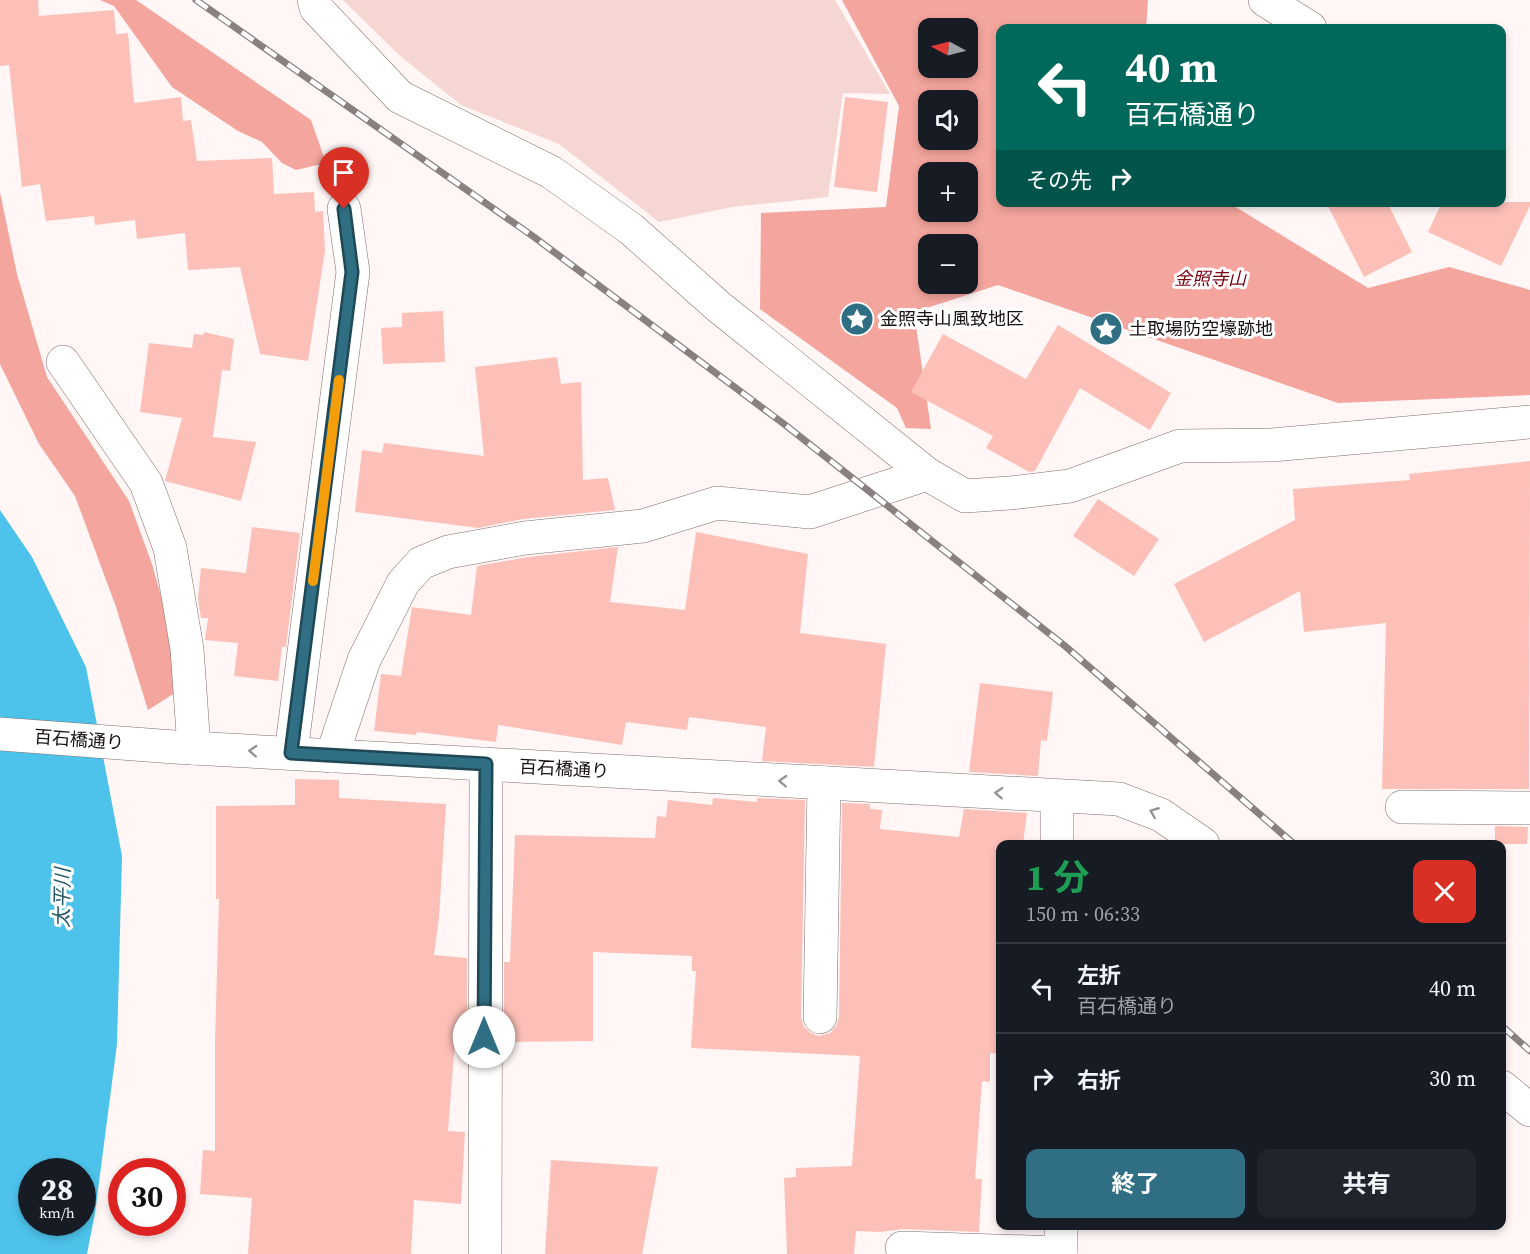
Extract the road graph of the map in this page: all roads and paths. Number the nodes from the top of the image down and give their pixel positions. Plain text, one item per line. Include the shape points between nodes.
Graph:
1 (314, 0) edge
2 (1265, 0) edge
3 (1304, 24) edge
4 (344, 209) dead end
5 (63, 362) dead end
6 (1530, 422) edge
7 (927, 474) junction
8 (0, 734) edge
9 (184, 747) junction
10 (291, 753) junction
11 (332, 756) junction
12 (486, 764) junction
13 (824, 783) junction
14 (1057, 797) junction
15 (1402, 807) dead end
16 (1530, 808) edge
17 (1057, 840) edge
18 (1197, 840) edge
19 (820, 1017) dead end
20 (1506, 1090) edge
21 (1530, 1110) edge
22 (1060, 1230) edge
23 (902, 1248) dead end
24 (485, 1254) edge
25 (1061, 1254) edge

1 - 7 street via 316,8 400,97 551,172 631,229 719,307
2 - 3 street
4 - 10 street via 352,272
5 - 9 street via 146,483 170,548 187,649
6 - 7 street via 1272,445 1180,446 1070,486 1010,493 965,496
7 - 11 street via 810,513 717,503 643,526 525,538 448,552 421,563 403,583 364,660
8 - 9 street, 百石橋通り
10 -> 9 street, 百石橋通り
10 - 11 street, 百石橋通り
11 - 12 street, 百石橋通り
13 -> 12 street, 百石橋通り
12 - 24 street
14 -> 13 street, 百石橋通り
13 - 19 street
14 - 17 street
18 -> 14 street, 百石橋通り via 1161,814 1119,799
15 - 16 street
20 - 21 street
22 - 25 street
23 - 25 street

